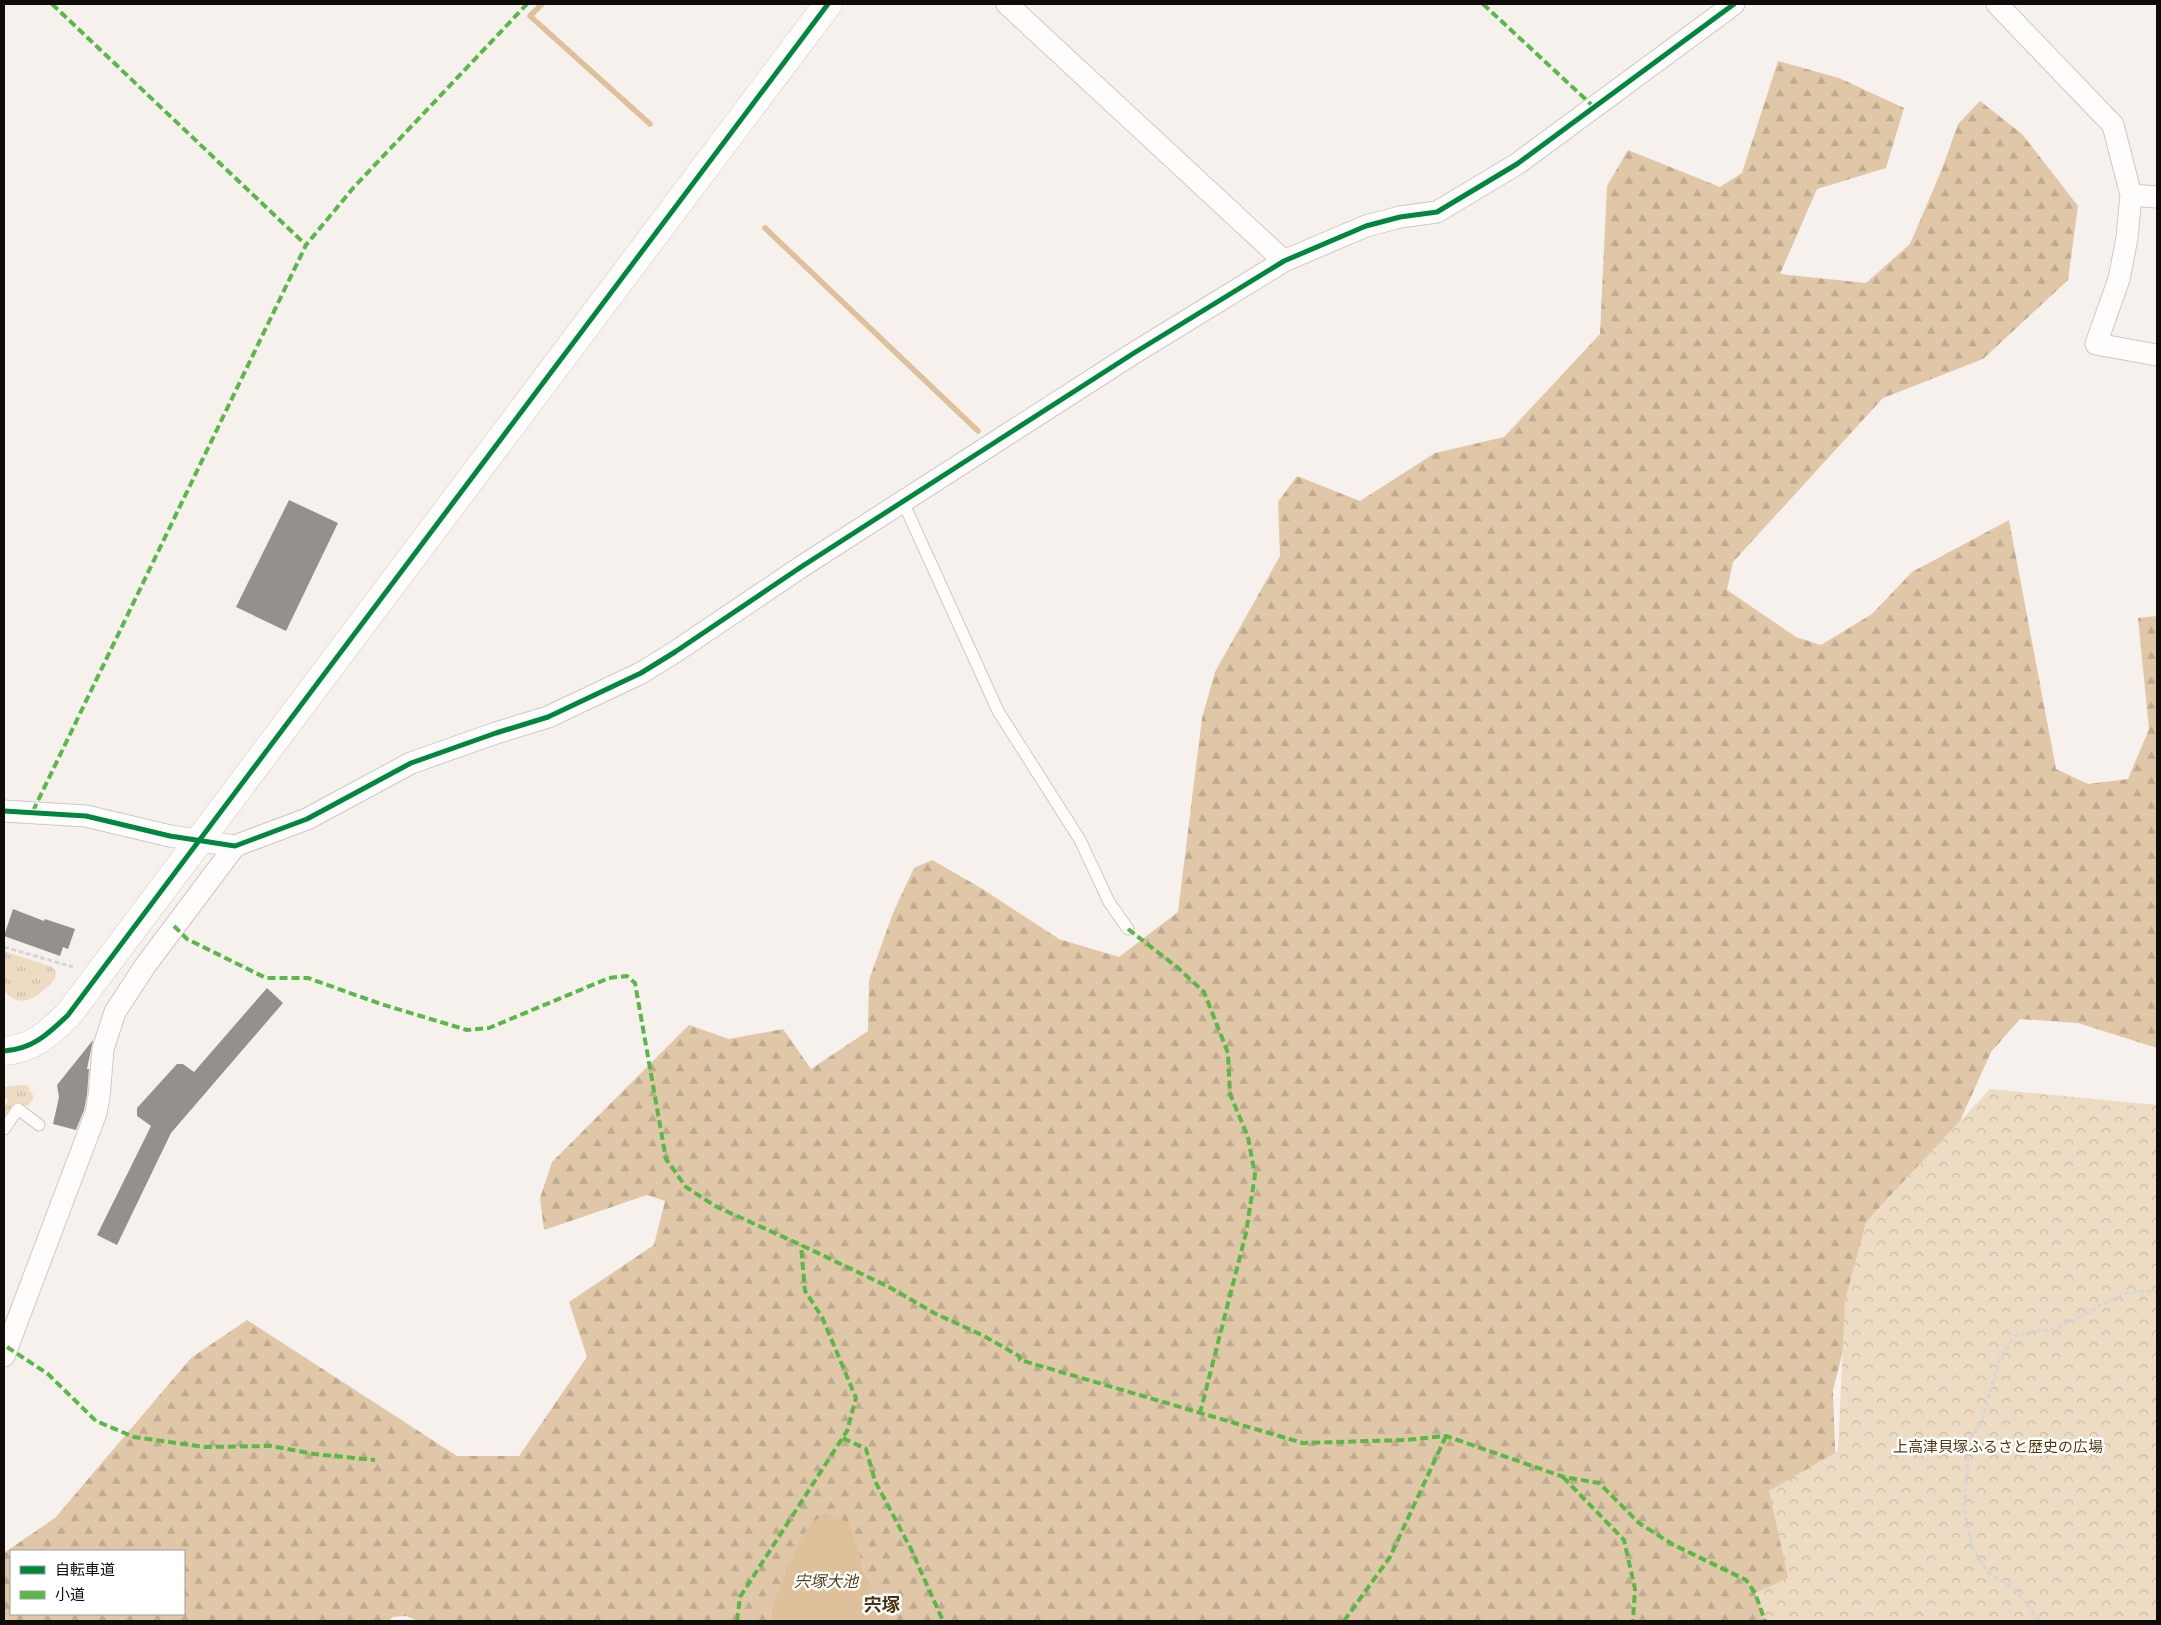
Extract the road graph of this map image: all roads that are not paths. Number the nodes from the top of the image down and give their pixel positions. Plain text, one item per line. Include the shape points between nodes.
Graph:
1 (828, 4) edge
2 (1007, 4) edge
3 (1734, 4) edge
4 (1997, 4) edge
5 (2131, 195) junction
6 (2157, 197) edge
7 (1284, 261) junction
8 (2157, 355) edge
9 (903, 502) junction
10 (4, 811) edge
11 (198, 842) junction
12 (235, 846) junction
13 (1128, 930) dead end
14 (4, 1051) edge
15 (39, 1124) dead end
16 (4, 1129) edge
17 (4, 1356) edge

1 - 11 street
2 - 7 street
3 - 7 street via 1517,164 1436,212 1366,226
4 - 5 street via 2113,125
5 - 6 street
5 - 8 street via 2119,279 2096,344
7 - 9 street
9 - 12 street via 641,673 548,717 411,763 306,819
9 - 13 lane via 998,711 1080,840 1109,902
10 - 11 street via 86,816
11 - 12 street
11 - 14 street via 68,1015 48,1034 23,1049
12 - 17 street via 145,966 115,1012 103,1048 96,1112
15 - 16 lane via 18,1109

